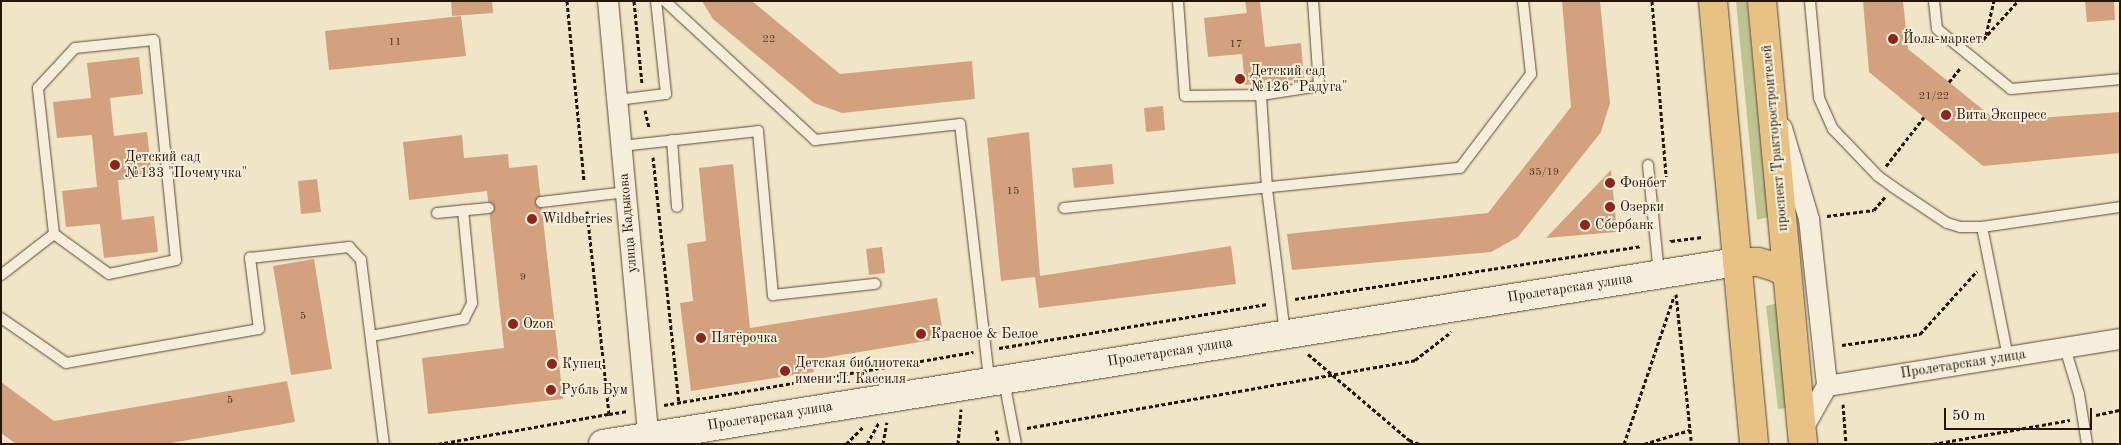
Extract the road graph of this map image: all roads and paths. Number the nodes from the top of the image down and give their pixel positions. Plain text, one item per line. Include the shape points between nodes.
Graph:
1 (568, 1) edge
2 (608, 1) edge
3 (634, 1) edge
4 (656, 1) edge
5 (665, 1) edge
6 (1178, 1) edge
7 (1313, 1) edge
8 (1523, 1) edge
9 (1652, 1) edge
10 (1713, 1) edge
11 (1762, 1) edge
12 (1810, 1) edge
13 (1934, 1) edge
14 (1994, 1) edge
15 (2018, 1) edge
16 (1986, 36) junction
17 (1969, 56) junction
18 (2120, 79) edge
19 (1949, 82) dead end
20 (1770, 87) junction
21 (1261, 95) junction
22 (643, 97) junction
23 (617, 100) junction
24 (1924, 117) dead end
25 (672, 140) junction
26 (652, 142) junction
27 (621, 146) junction
28 (1648, 165) dead end
29 (1878, 176) junction
30 (1666, 184) dead end
31 (1893, 187) junction
32 (1267, 189) junction
33 (626, 192) junction
34 (585, 197) junction
35 (541, 202) dead end
36 (677, 207) dead end
37 (2120, 207) edge
38 (489, 208) dead end
39 (1064, 208) dead end
40 (463, 210) junction
41 (437, 213) dead end
42 (1823, 216) dead end
43 (1982, 227) junction
44 (1670, 232) dead end
45 (54, 234) junction
46 (1703, 237) dead end
47 (1671, 241) junction
48 (1656, 244) junction
49 (1988, 259) junction
50 (1737, 262) junction
51 (1788, 274) junction
52 (1, 275) edge
53 (875, 284) dead end
54 (1670, 285) junction
55 (1280, 302) junction
56 (1, 318) edge
57 (1453, 330) dead end
58 (1285, 334) junction
59 (371, 336) junction
60 (2120, 339) edge
61 (1836, 346) dead end
62 (2066, 348) junction
63 (985, 350) junction
64 (2008, 357) junction
65 (1331, 374) junction
66 (996, 380) junction
67 (962, 386) junction
68 (1827, 386) junction
69 (678, 403) junction
70 (1843, 404) dead end
71 (646, 408) junction
72 (2120, 410) edge
73 (609, 414) junction
74 (2083, 417) junction
75 (684, 430) junction
76 (1013, 430) junction
77 (1690, 430) junction
78 (1795, 439) edge
79 (649, 440) edge
80 (1691, 440) dead end
81 (2088, 443) edge
82 (384, 444) edge
83 (438, 444) edge
84 (603, 444) edge
85 (958, 444) edge
86 (1016, 444) edge
87 (1420, 444) edge
88 (1624, 444) edge
89 (1644, 444) edge
90 (1754, 444) edge
91 (1846, 444) edge
92 (1933, 444) edge

1 - 34 path
2 - 23 street, улица Кадыкова
3 - 22 path
4 - 22 lane via 666,94
5 - 63 lane via 815,140 960,124
6 - 21 lane via 1185,96
7 - 21 lane via 1320,86
8 - 32 lane via 1531,74 1460,168
9 - 30 path
10 - 50 main road
11 - 20 main road, проспект Тракторостроителей
12 - 29 lane via 1819,98 1833,129
13 - 17 lane via 1937,30
14 - 16 path
15 - 16 path
16 - 17 path
17 - 18 lane via 2011,89
17 - 19 path
20 - 51 main road, проспект Тракторостроителей
20 - 68 street via 1809,219
21 - 32 lane
22 - 23 lane
22 - 26 path
23 - 27 street, улица Кадыкова
24 - 29 path
25 - 26 lane
25 - 36 lane
25 - 53 lane via 758,131 773,295
26 - 27 lane
26 - 69 path
27 - 33 street, улица Кадыкова
28 - 48 lane
29 - 31 lane
31 - 42 path via 1874,210
31 - 43 lane via 1947,222 1960,227
32 - 39 lane
32 - 55 lane
33 - 34 lane
33 - 71 street, улица Кадыкова
34 - 35 lane
34 - 73 path
37 - 43 lane
38 - 40 lane
40 - 41 lane
40 - 59 lane via 472,303 464,319
43 - 49 lane
44 - 47 path
45 - 45 lane via 109,274 176,260 154,40 75,48 38,88
45 - 52 lane
46 - 47 path
47 - 48 path
48 - 54 lane
48 - 55 path
49 - 61 path via 1920,334
49 - 64 lane
50 - 51 main road via 1766,264
50 - 54 street, Пролетарская улица
50 - 90 main road
51 - 78 main road, проспект Тракторостроителей
54 - 58 street, Пролетарская улица
54 - 77 path
54 - 88 path via 1670,302
55 - 58 lane
55 - 63 path
56 - 59 lane via 66,363 259,329 250,258 349,247 361,260
57 - 65 path via 1415,360
58 - 65 path
58 - 66 street, Пролетарская улица
59 - 82 lane
60 - 62 street, Пролетарская улица
62 - 64 street, Пролетарская улица
62 - 74 lane
63 - 66 lane
63 - 69 path
64 - 68 street, Пролетарская улица
65 - 76 path
65 - 87 path via 1409,440
66 - 67 street, Пролетарская улица
66 - 76 lane
67 - 75 street, Пролетарская улица
67 - 85 path
68 - 78 street
69 - 71 path
69 - 75 path
70 - 91 path
71 - 73 path
71 - 79 street, улица Кадыкова
72 - 74 path
73 - 83 path
74 - 81 lane
74 - 92 path
75 - 79 street, Пролетарская улица
76 - 86 lane
77 - 80 path
77 - 89 path
79 - 84 street, Пролетарская улица

